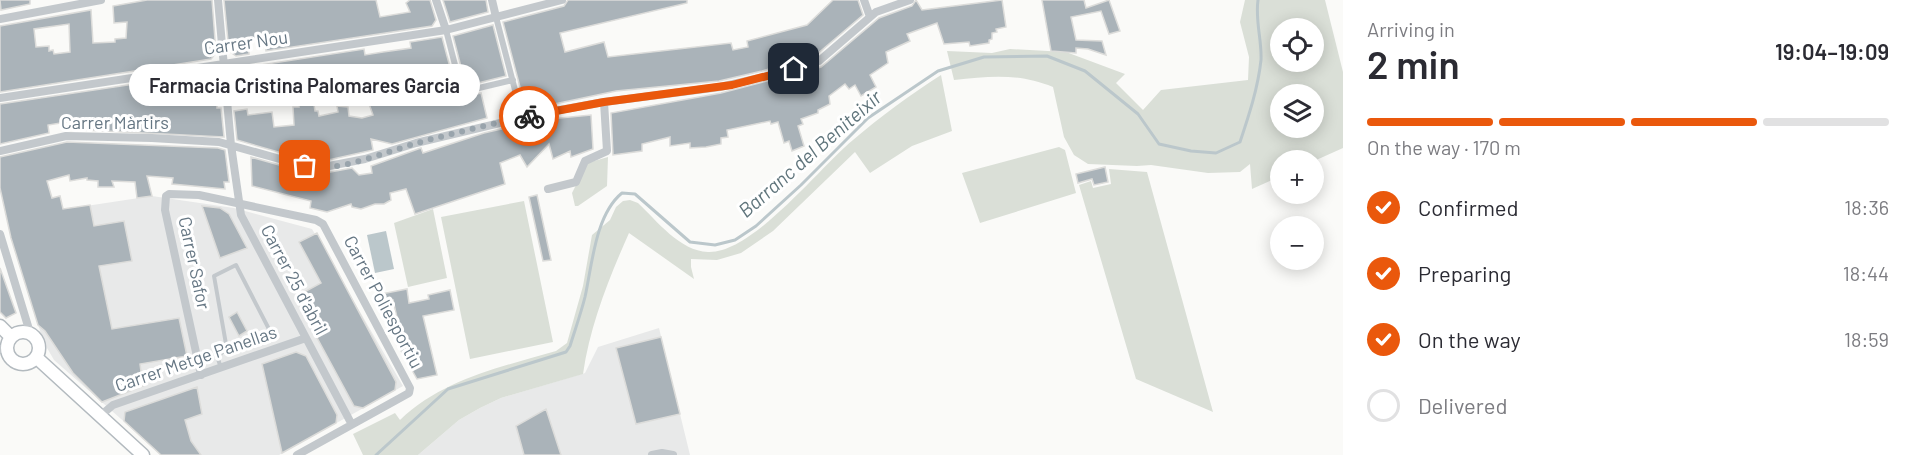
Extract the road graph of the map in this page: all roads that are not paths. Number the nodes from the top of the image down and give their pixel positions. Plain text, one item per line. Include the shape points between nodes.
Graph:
1 (101, 0) edge
2 (218, 0) edge
3 (436, 0) edge
4 (492, 0) edge
5 (562, 0) edge
6 (864, 0) edge
7 (910, 0) edge
8 (496, 16) junction
9 (870, 17) junction
10 (0, 19) edge
11 (446, 30) junction
12 (223, 63) junction
13 (513, 78) junction
14 (0, 98) edge
15 (604, 102) junction
16 (522, 117) junction
17 (231, 145) junction
18 (0, 151) edge
19 (548, 189) dead end
20 (238, 202) junction
21 (0, 234) edge
22 (0, 326) edge
23 (28, 333) junction
24 (306, 338) junction
25 (6, 345) edge
26 (223, 352) junction
27 (37, 358) junction
28 (221, 368) junction
29 (201, 375) junction
30 (100, 416) junction
31 (351, 423) junction
32 (138, 453) edge
33 (297, 455) edge
34 (652, 455) edge
35 (674, 455) edge

1 - 10 street
2 - 12 street, Carrer 25 d'abril
3 - 11 street
4 - 8 street
5 - 8 street, Carrer Nou
6 - 9 street
7 - 9 street, Carrer Màrtirs
8 - 11 street, Carrer Nou
8 - 13 street
9 - 15 street, Carrer Màrtirs via 814,63 732,85
11 - 12 street, Carrer Nou
11 - 13 street via 462,92
12 - 14 street, Carrer Nou
12 - 17 street, Carrer 25 d'abril
13 - 16 street
15 - 16 street, Carrer Màrtirs
15 - 19 street via 607,151 585,161 576,182
16 - 17 street, Carrer Màrtirs via 324,167 305,166
17 - 18 street, Carrer Màrtirs via 73,135
17 - 20 street, Carrer 25 d'abril
20 - 24 street, Carrer 25 d'abril
20 - 29 street, Carrer Safor via 169,194 164,202
20 - 31 street, Carrer Poliesportiu via 323,224 410,388 409,393
21 - 23 street
22 - 25 main road
23 - 25 main road via 17,333
23 - 27 main road via 39,343
24 - 28 street, Carrer Metge Panellas
24 - 31 street, Carrer 25 d'abril
25 - 27 main road via 10,358 20,364
26 - 26 lane via 272,335 236,265 214,276 226,344
26 - 28 lane via 218,359
27 - 30 main road
28 - 29 street, Carrer Metge Panellas
29 - 30 street, Carrer Metge Panellas via 113,405
30 - 32 main road
31 - 33 street, Carrer Poliesportiu
34 - 35 street

